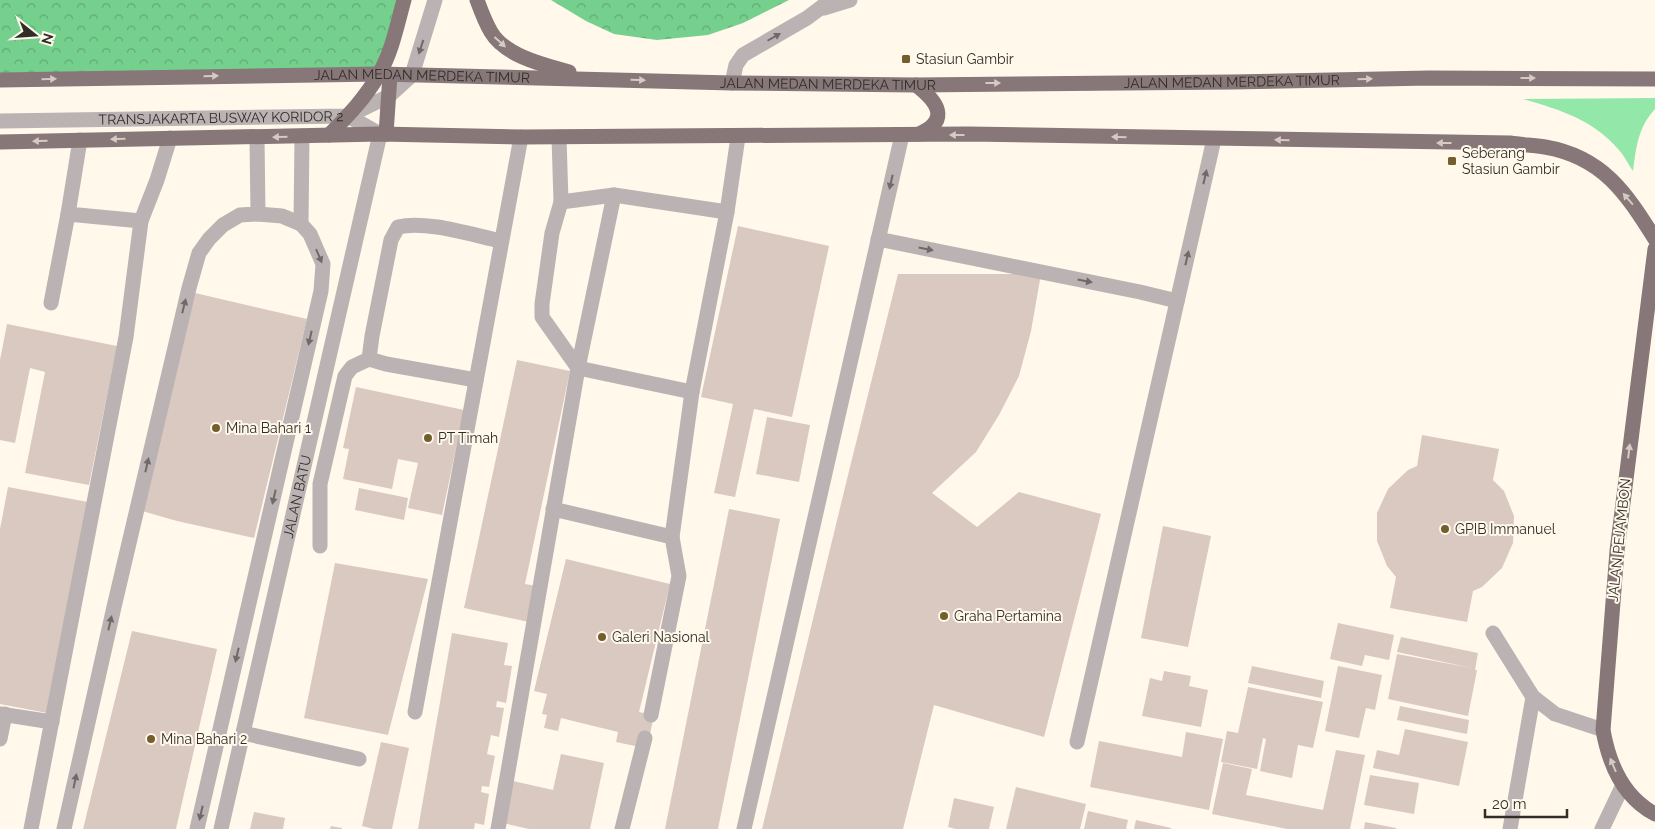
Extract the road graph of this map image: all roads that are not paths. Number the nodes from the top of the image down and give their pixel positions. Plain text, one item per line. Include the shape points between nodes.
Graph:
1 (404, 0) edge
2 (435, 0) edge
3 (477, 0) edge
4 (831, 0) edge
5 (850, 0) edge
6 (815, 11) junction
7 (385, 75) junction
8 (412, 75) junction
9 (589, 78) junction
10 (1655, 79) edge
11 (0, 80) edge
12 (732, 83) junction
13 (916, 85) junction
14 (389, 96) junction
15 (348, 116) junction
16 (0, 121) edge
17 (383, 134) junction
18 (329, 135) junction
19 (902, 135) junction
20 (918, 135) junction
21 (302, 136) junction
22 (257, 137) junction
23 (521, 137) junction
24 (558, 137) junction
25 (738, 137) junction
26 (170, 138) junction
27 (1214, 139) junction
28 (80, 140) junction
29 (0, 142) edge
30 (614, 196) junction
31 (561, 202) junction
32 (728, 212) junction
33 (68, 214) junction
34 (258, 214) junction
35 (141, 221) junction
36 (301, 224) junction
37 (878, 239) junction
38 (1655, 239) edge
39 (502, 241) junction
40 (1655, 249) edge
41 (1177, 301) junction
42 (51, 303) dead end
43 (369, 360) junction
44 (578, 368) junction
45 (476, 380) junction
46 (692, 392) junction
47 (553, 509) junction
48 (672, 537) junction
49 (320, 546) dead end
50 (1493, 632) dead end
51 (1533, 697) junction
52 (415, 712) dead end
53 (2, 714) edge
54 (651, 715) dead end
55 (52, 722) junction
56 (1603, 730) junction
57 (243, 733) junction
58 (645, 738) dead end
59 (0, 739) edge
60 (1077, 742) dead end
61 (359, 759) dead end
62 (1623, 785) junction
63 (1655, 814) edge
64 (30, 829) edge
65 (64, 829) edge
66 (197, 829) edge
67 (221, 829) edge
68 (498, 829) edge
69 (622, 829) edge
70 (744, 829) edge
71 (1510, 829) edge
72 (1602, 829) edge

1 - 7 main road
2 -> 8 street
3 -> 9 main road via 491,33 502,44 528,60
4 - 6 street
5 - 6 street
12 -> 6 street via 736,65 743,55
7 - 8 main road, JALAN MEDAN MERDEKA TIMUR
11 -> 7 main road, JALAN MEDAN MERDEKA TIMUR
7 - 14 main road
7 - 15 main road
8 - 9 main road, JALAN MEDAN MERDEKA TIMUR
8 - 14 street, TRANSJAKARTA BUSWAY KORIDOR 2
9 -> 12 main road, JALAN MEDAN MERDEKA TIMUR
13 -> 10 main road, JALAN MEDAN MERDEKA TIMUR via 1429,78
12 - 13 main road, JALAN MEDAN MERDEKA TIMUR
13 - 20 main road via 931,97 938,111 936,122
14 - 15 street, TRANSJAKARTA BUSWAY KORIDOR 2
14 - 17 main road
15 - 16 street, TRANSJAKARTA BUSWAY KORIDOR 2
15 - 17 street
15 - 18 main road
17 - 18 main road
17 - 23 main road
17 - 57 street, JALAN BATU
18 - 21 main road
19 - 20 main road
19 - 25 main road
19 -> 37 street
27 -> 20 main road
21 -> 22 main road
21 - 36 street
22 - 26 main road
22 - 34 street
23 - 24 main road
23 - 39 street
24 - 25 main road
24 - 31 street
25 - 32 street
26 -> 28 main road
26 - 35 street
38 -> 27 main road via 1632,204 1604,172 1578,157 1547,147
41 -> 27 street
28 -> 29 main road
28 - 33 street
30 - 31 street
30 - 32 street
30 - 44 street
31 - 44 street via 552,233 542,317
32 - 46 street
33 - 35 street
33 - 42 street
34 - 36 street via 282,216
65 -> 34 street via 199,253 223,225 240,215
35 - 55 street via 126,337
36 -> 66 street via 310,234 323,264 321,291
37 -> 41 street
37 - 70 street
39 - 43 street via 424,224 398,226 391,240
39 - 45 street
56 -> 40 main road, JALAN PEJAMBON via 1617,551
41 - 60 street
43 - 45 street
43 - 49 street via 352,367 344,376 320,484
44 - 46 street
44 - 47 street
45 - 52 street
46 - 48 street
47 - 48 street
47 - 68 street
48 - 54 street via 679,576
50 - 51 street
51 - 56 street via 1555,714
51 - 71 street
53 - 55 street
53 - 59 street
55 - 64 street
62 -> 56 main road, JALAN PEJAMBON via 1607,751
57 - 61 street
57 - 67 street, JALAN BATU
58 - 69 street
62 - 63 main road, JALAN PEJAMBON
62 - 72 street

